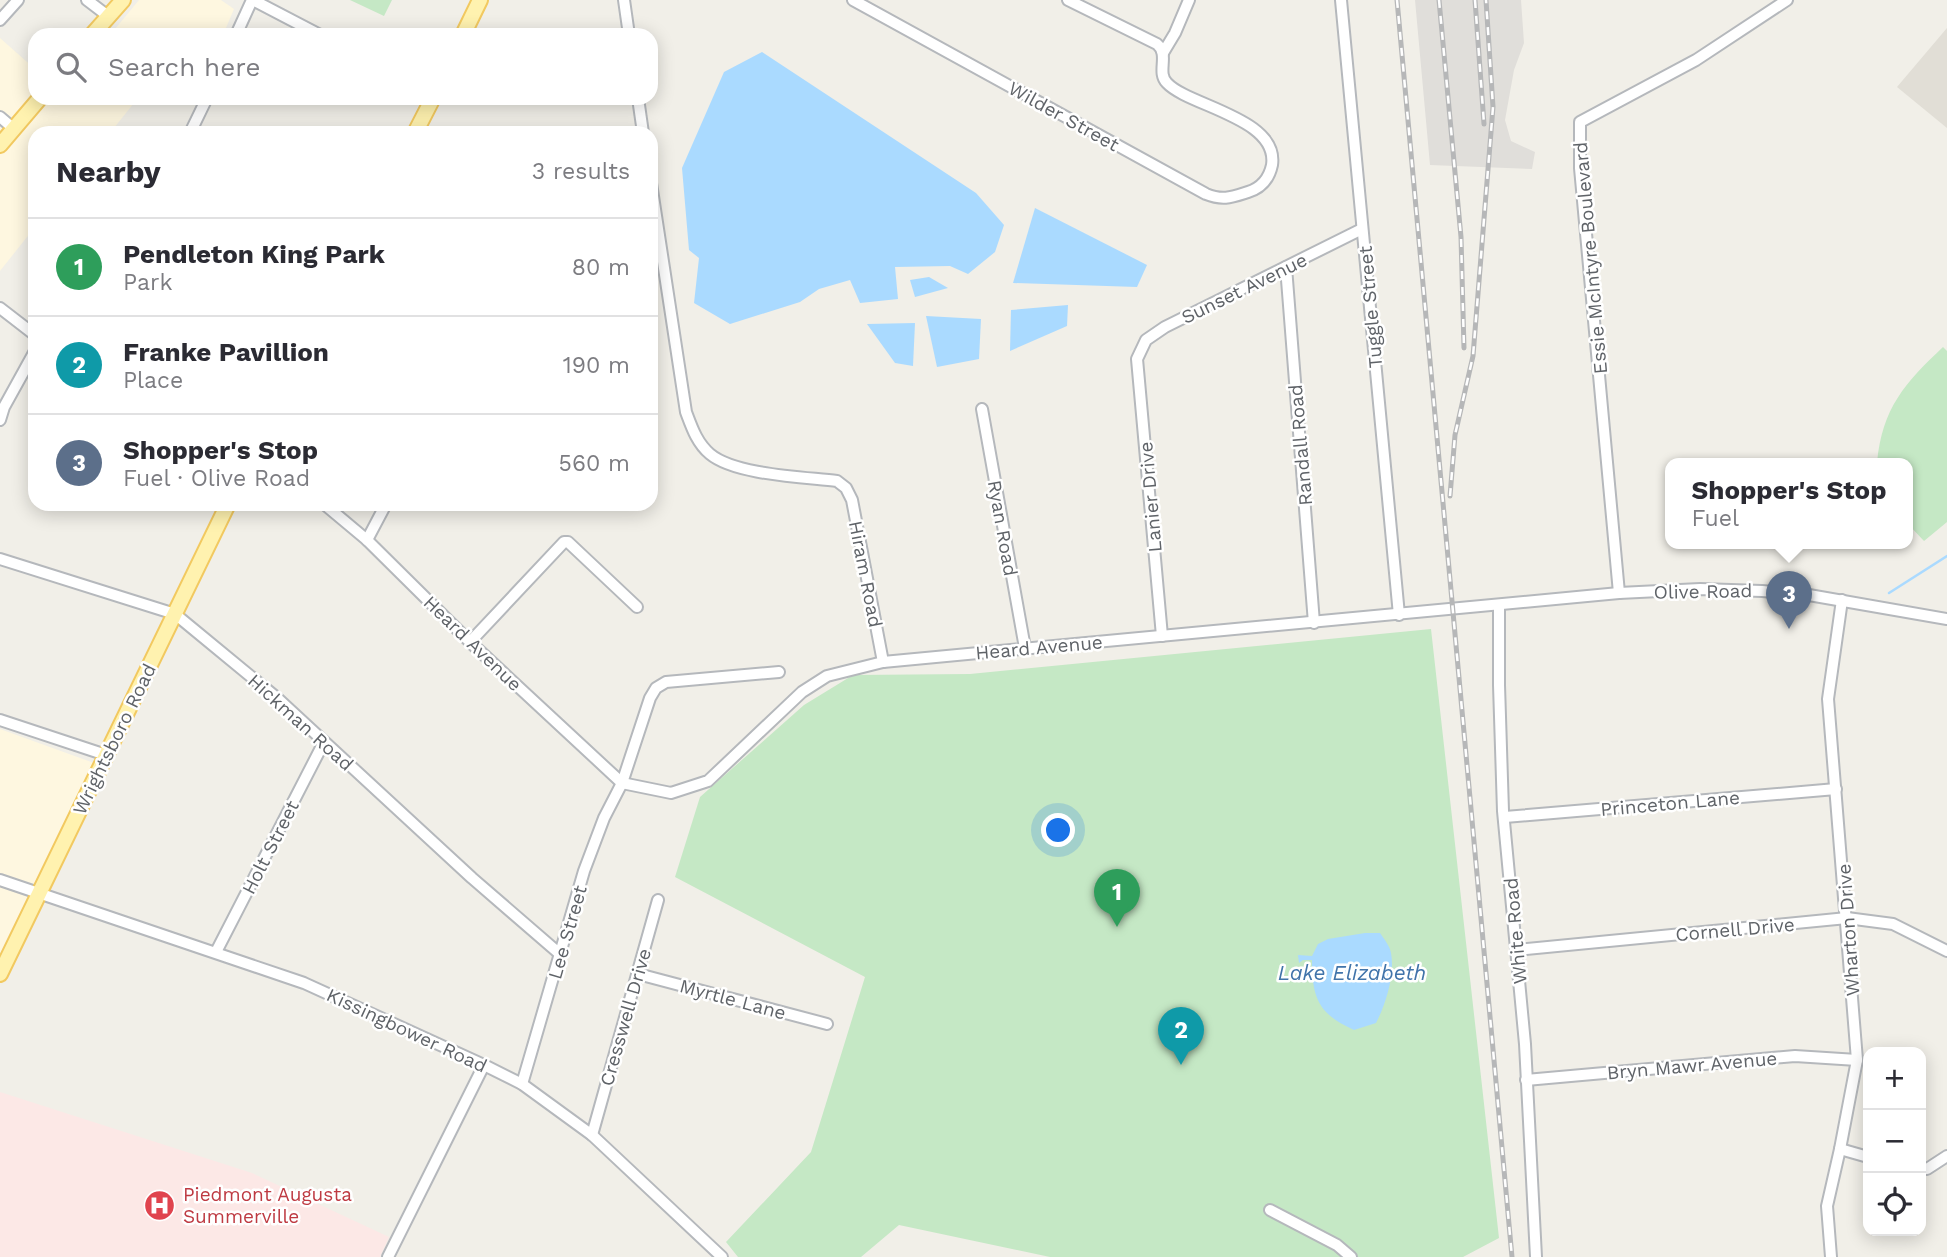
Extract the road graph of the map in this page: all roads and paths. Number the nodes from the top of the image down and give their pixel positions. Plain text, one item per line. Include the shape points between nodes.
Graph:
1 (18, 0) edge
2 (87, 0) edge
3 (123, 0) edge
4 (253, 0) edge
5 (480, 0) edge
6 (624, 0) edge
7 (853, 0) edge
8 (1068, 0) edge
9 (1189, 0) edge
10 (1341, 0) edge
11 (1787, 0) edge
12 (108, 16) junction
13 (0, 20) edge
14 (98, 28) edge
15 (239, 28) edge
16 (307, 28) edge
17 (466, 28) edge
18 (628, 28) edge
19 (1163, 53) junction
20 (34, 105) edge
21 (203, 105) edge
22 (429, 105) edge
23 (639, 105) edge
24 (0, 117) edge
25 (193, 126) edge
26 (419, 126) edge
27 (641, 126) edge
28 (14, 129) junction
29 (0, 145) edge
30 (658, 229) edge
31 (1362, 229) junction
32 (1286, 267) junction
33 (0, 308) edge
34 (28, 330) edge
35 (1137, 359) joint
36 (28, 364) edge
37 (982, 409) dead end
38 (0, 420) edge
39 (225, 511) edge
40 (332, 511) edge
41 (382, 511) edge
42 (367, 540) junction
43 (0, 559) edge
44 (1619, 593) junction
45 (1842, 600) junction
46 (1499, 606) junction
47 (637, 607) dead end
48 (175, 614) junction
49 (1399, 615) junction
50 (1947, 619) edge
51 (1314, 623) junction
52 (1163, 636) junction
53 (470, 642) junction
54 (1025, 648) junction
55 (883, 662) junction
56 (779, 672) dead end
57 (0, 720) edge
58 (324, 742) junction
59 (106, 755) junction
60 (622, 783) junction
61 (1836, 789) junction
62 (1505, 817) junction
63 (0, 880) edge
64 (40, 893) junction
65 (658, 900) dead end
66 (1847, 918) junction
67 (1517, 950) junction
68 (1947, 951) edge
69 (216, 952) junction
70 (561, 955) junction
71 (0, 974) edge
72 (638, 974) junction
73 (827, 1024) dead end
74 (1857, 1060) junction
75 (484, 1065) junction
76 (1526, 1080) junction
77 (522, 1084) junction
78 (592, 1135) junction
79 (1840, 1149) junction
80 (1863, 1156) edge
81 (1947, 1156) edge
82 (1926, 1169) edge
83 (1270, 1210) dead end
84 (388, 1257) edge
85 (722, 1257) edge
86 (1351, 1257) edge
87 (1536, 1257) edge
88 (1831, 1257) edge

1 - 13 street
2 - 12 street
3 - 12 main road
4 - 15 street
4 - 16 street
5 - 17 main road
6 - 18 street
7 - 19 street, Wilder Street via 1206,194 1227,199 1255,189 1268,177 1269,148 1232,115 1166,82
8 - 19 street via 1150,39
9 - 19 street
10 - 31 street, Tuggle Street
11 - 44 street, Essie McIntyre Boulevard via 1696,60 1580,122 1580,168
12 - 14 main road
20 - 28 main road
21 - 25 street
22 - 26 main road
23 - 27 street
24 - 28 street
28 - 29 main road
30 - 55 street, Hiram Road via 686,412 694,435 711,455 738,468 837,481 846,488
31 - 32 street, Sunset Avenue
31 - 49 street, Tuggle Street
32 - 35 street, Sunset Avenue via 1165,327 1146,340
32 - 51 street, Randall Road
33 - 34 street
35 - 52 street, Lanier Drive
36 - 38 street
37 - 54 street, Ryan Road
39 - 48 main road, Wrightsboro Road
40 - 42 street, Heard Avenue
41 - 42 street
42 - 53 street, Heard Avenue
43 - 48 street, Hickman Road
44 - 45 street, Olive Road via 1736,590
44 - 46 street, Olive Road
45 - 50 street, Olive Road
45 - 61 street, Wharton Drive via 1828,699
46 - 49 street, Heard Avenue
46 - 62 street, White Road
47 - 53 street via 564,542
48 - 58 street, Hickman Road
48 - 59 main road, Wrightsboro Road
49 - 51 street, Heard Avenue
51 - 52 street, Heard Avenue
52 - 54 street, Heard Avenue
53 - 60 street, Heard Avenue
54 - 55 street, Heard Avenue
55 - 60 street, Heard Avenue via 827,676 802,692 708,781 671,793
56 - 60 street via 666,682 656,688
57 - 59 street
58 - 69 street, Holt Street
58 - 70 street, Hickman Road
59 - 64 main road, Wrightsboro Road
60 - 70 street, Lee Street via 584,870
61 - 62 street, Princeton Lane
61 - 66 street, Wharton Drive
62 - 67 street, White Road
63 - 64 street, Kissingbower Road
64 - 69 street, Kissingbower Road
64 - 71 main road, Wrightsboro Road
65 - 72 street, Cresswell Drive
66 - 67 street, Cornell Drive
66 - 68 street, Cornell Drive via 1893,924
66 - 74 street, Wharton Drive
67 - 76 street, White Road
69 - 75 street, Kissingbower Road via 304,983
70 - 77 street, Lee Street
72 - 73 street, Myrtle Lane
72 - 78 street, Cresswell Drive
74 - 76 street, Bryn Mawr Avenue via 1795,1056
74 - 79 street, Wharton Drive
75 - 77 street, Kissingbower Road
75 - 84 street
76 - 87 street, White Road
77 - 78 street, Kissingbower Road
78 - 85 street, Kissingbower Road
79 - 80 street
79 - 88 street, Wharton Drive via 1827,1206
81 - 82 street
83 - 86 street

